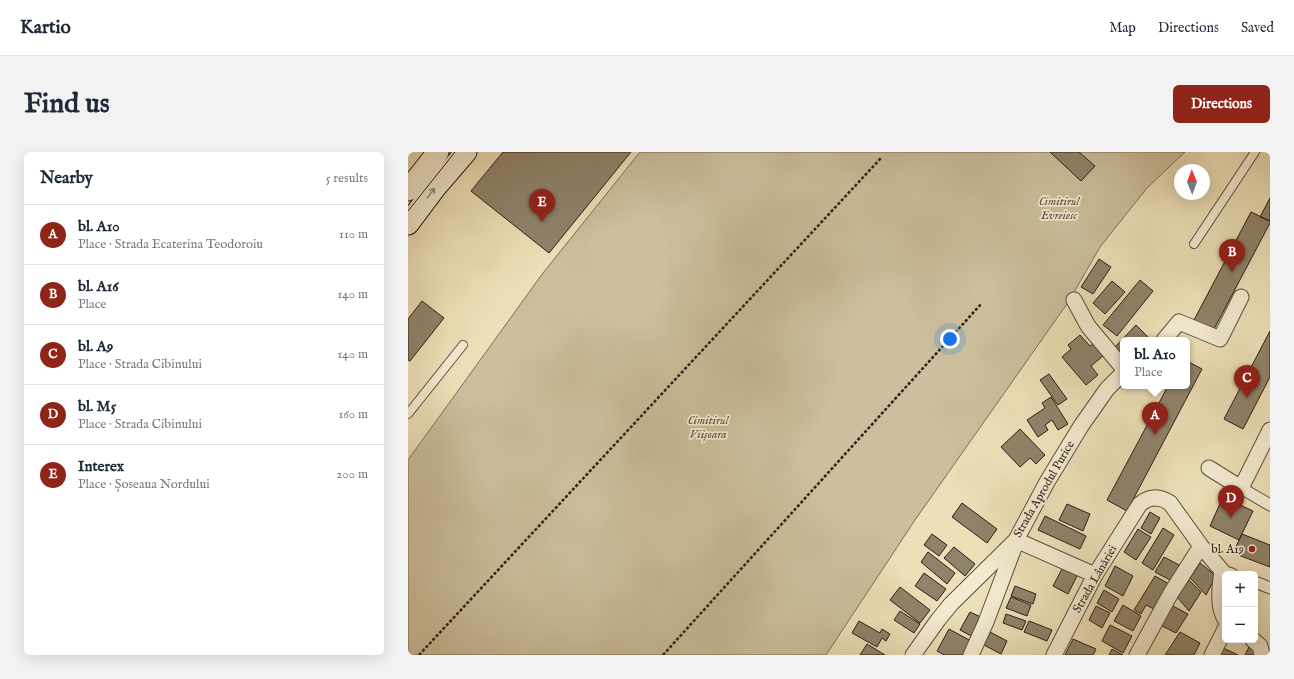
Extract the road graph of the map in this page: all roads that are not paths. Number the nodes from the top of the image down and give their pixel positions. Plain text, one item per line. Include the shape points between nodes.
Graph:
1 (438, 152) edge
2 (466, 152) edge
3 (1255, 152) edge
4 (408, 190) edge
5 (408, 224) edge
6 (1194, 244) dead end
7 (1241, 297) dead end
8 (1074, 300) dead end
9 (1166, 337) edge
10 (463, 345) dead end
11 (1120, 364) edge
12 (1120, 376) edge
13 (408, 414) edge
14 (1270, 430) edge
15 (1209, 468) dead end
16 (1241, 488) junction
17 (1270, 505) edge
18 (1016, 540) junction
19 (1201, 546) junction
20 (1226, 571) edge
21 (1095, 575) junction
22 (1258, 583) edge
23 (1270, 588) edge
24 (1222, 595) edge
25 (1222, 611) edge
26 (1222, 635) edge
27 (1256, 643) edge
28 (913, 655) edge
29 (971, 655) edge
30 (1054, 655) edge
31 (1137, 655) edge
32 (1212, 655) edge
33 (1262, 655) edge

1 - 4 main road
5 -> 2 main road
3 - 6 lane
7 - 9 street via 1220,339 1179,322
8 - 11 street via 1088,326
10 - 13 lane
12 - 18 street, Strada Aprodul Purice via 1107,389 1081,426
14 - 16 street
15 - 16 street
16 - 17 street
18 - 21 street
18 - 28 street, Strada Aprodul Purice via 951,604
18 - 29 street
19 - 20 street
19 - 21 street, Strada Lânăriei via 1170,503 1163,499 1150,498 1140,504
19 - 31 street via 1171,593
21 - 30 street, Strada Lânăriei
22 - 23 street
24 - 25 street
26 - 32 street
27 - 33 street

